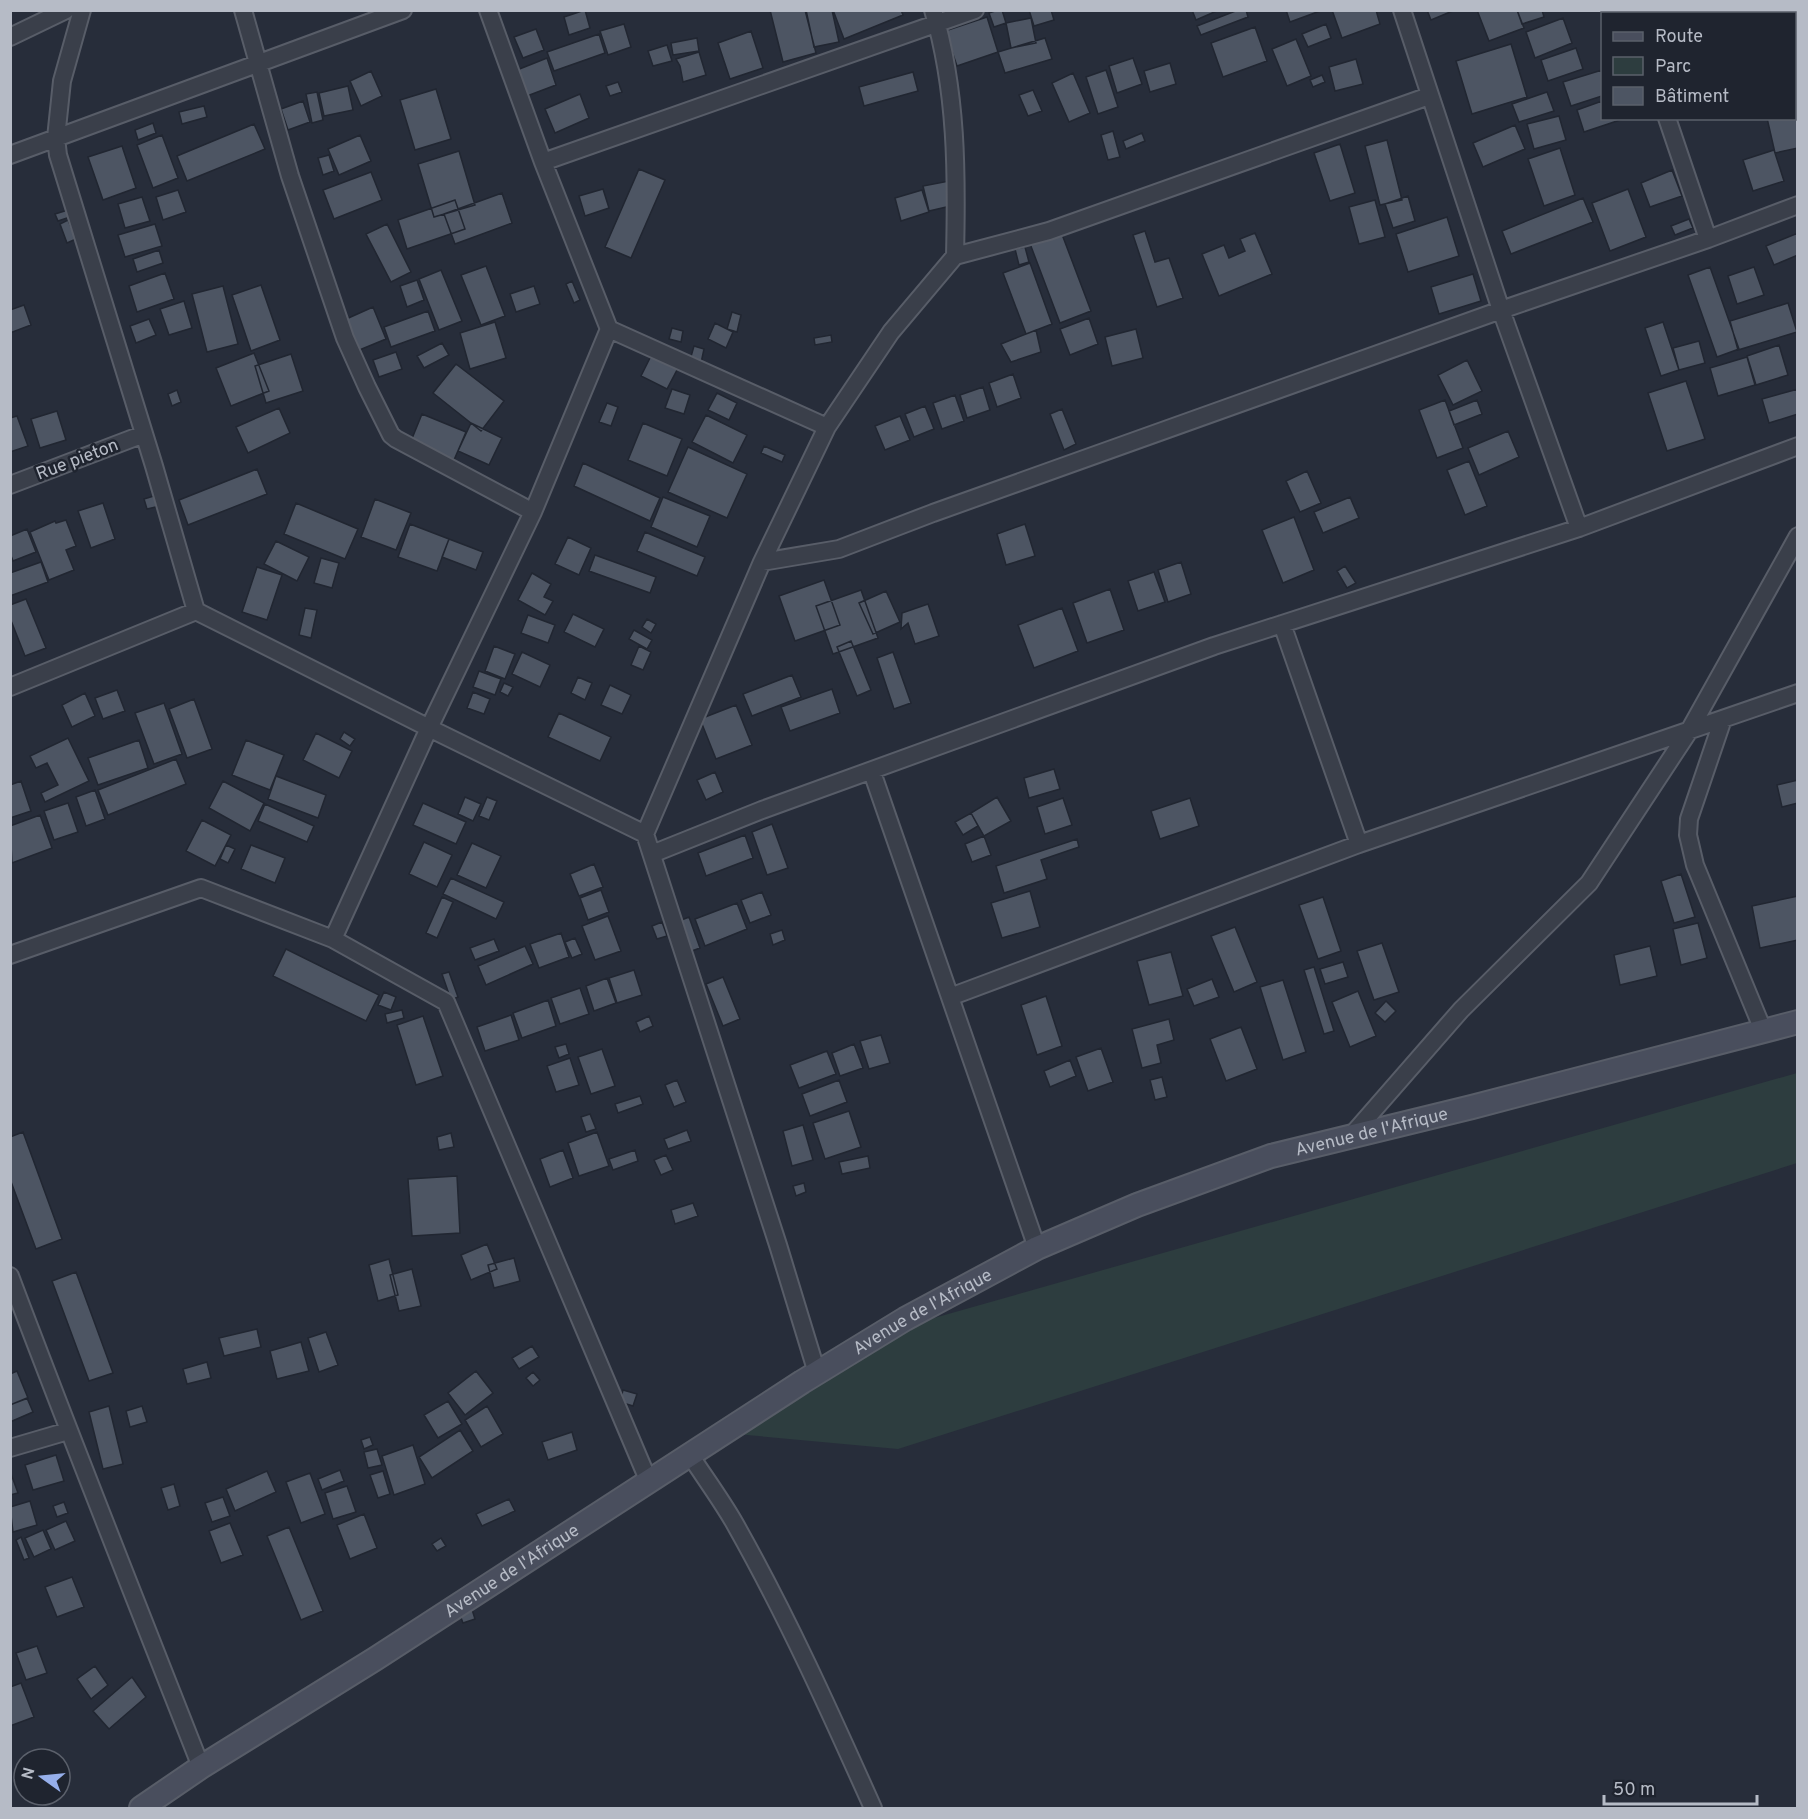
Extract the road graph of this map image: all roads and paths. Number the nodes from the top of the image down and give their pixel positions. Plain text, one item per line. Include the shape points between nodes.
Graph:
1 (66, 10) edge
2 (82, 10) edge
3 (243, 10) edge
4 (403, 10) edge
5 (488, 10) edge
6 (975, 10) edge
7 (1402, 10) edge
8 (935, 17) edge
9 (10, 37) edge
10 (258, 64) junction
11 (1429, 96) junction
12 (1668, 120) edge
13 (56, 138) junction
14 (10, 154) edge
15 (543, 162) junction
16 (1797, 205) edge
17 (1708, 239) junction
18 (955, 256) junction
19 (1501, 310) junction
20 (609, 329) junction
21 (827, 427) junction
22 (144, 434) junction
23 (1797, 446) edge
24 (10, 485) edge
25 (533, 512) junction
26 (1579, 528) junction
27 (1797, 536) edge
28 (762, 562) junction
29 (196, 611) junction
30 (1282, 624) junction
31 (10, 687) edge
32 (1797, 693) edge
33 (1723, 719) junction
34 (429, 728) junction
35 (1689, 731) junction
36 (872, 772) junction
37 (645, 834) junction
38 (1359, 844) junction
39 (652, 854) junction
40 (333, 939) junction
41 (10, 956) edge
42 (950, 997) junction
43 (1797, 1023) edge
44 (1763, 1030) junction
45 (1351, 1136) junction
46 (1038, 1248) junction
47 (10, 1276) edge
48 (817, 1372) junction
49 (68, 1431) junction
50 (10, 1449) edge
51 (690, 1455) junction
52 (649, 1482) junction
53 (201, 1767) junction
54 (141, 1809) edge
55 (873, 1809) edge

1 - 9 street
2 - 13 street via 62,81
3 - 10 street
4 - 10 street
5 - 15 street
6 - 8 street
7 - 11 street
8 - 15 street
8 - 18 street via 952,107
10 - 13 street
10 - 25 street via 290,176 345,338 391,435
11 - 18 street via 1049,231
11 - 19 street
12 - 17 street
13 - 14 street
13 - 22 street
15 - 20 street
16 - 17 street
17 - 19 street
18 - 21 street via 891,332
19 - 26 street
19 - 28 street via 854,544
20 - 21 street
20 - 25 street
21 - 28 street
22 - 24 street, Rue pieton
22 - 29 street
23 - 26 street
25 - 34 street
26 - 30 street
27 - 35 street
28 - 37 street
29 - 31 street
29 - 34 street
30 - 36 street
30 - 38 street
32 - 33 street
33 - 35 street
33 - 44 street via 1689,819 1688,835 1695,865
34 - 37 street
34 - 40 street
35 - 38 street
35 - 45 street via 1589,883 1461,1010
36 - 39 street
36 - 42 street
37 - 39 street
38 - 42 street
39 - 48 street
40 - 41 street via 201,888
40 - 52 street via 446,1002
42 - 46 street
43 - 44 main road, Avenue de l'Afrique
44 - 45 main road, Avenue de l'Afrique
45 - 46 main road, Avenue de l'Afrique via 1232,1169
46 - 48 main road, Avenue de l'Afrique via 905,1319
47 - 49 street
48 - 51 main road, Avenue de l'Afrique
49 - 50 street
49 - 53 street
51 - 52 main road, Avenue de l'Afrique
51 - 55 street via 734,1522 781,1609
52 - 53 main road, Avenue de l'Afrique
53 - 54 main road, Avenue de l'Afrique

